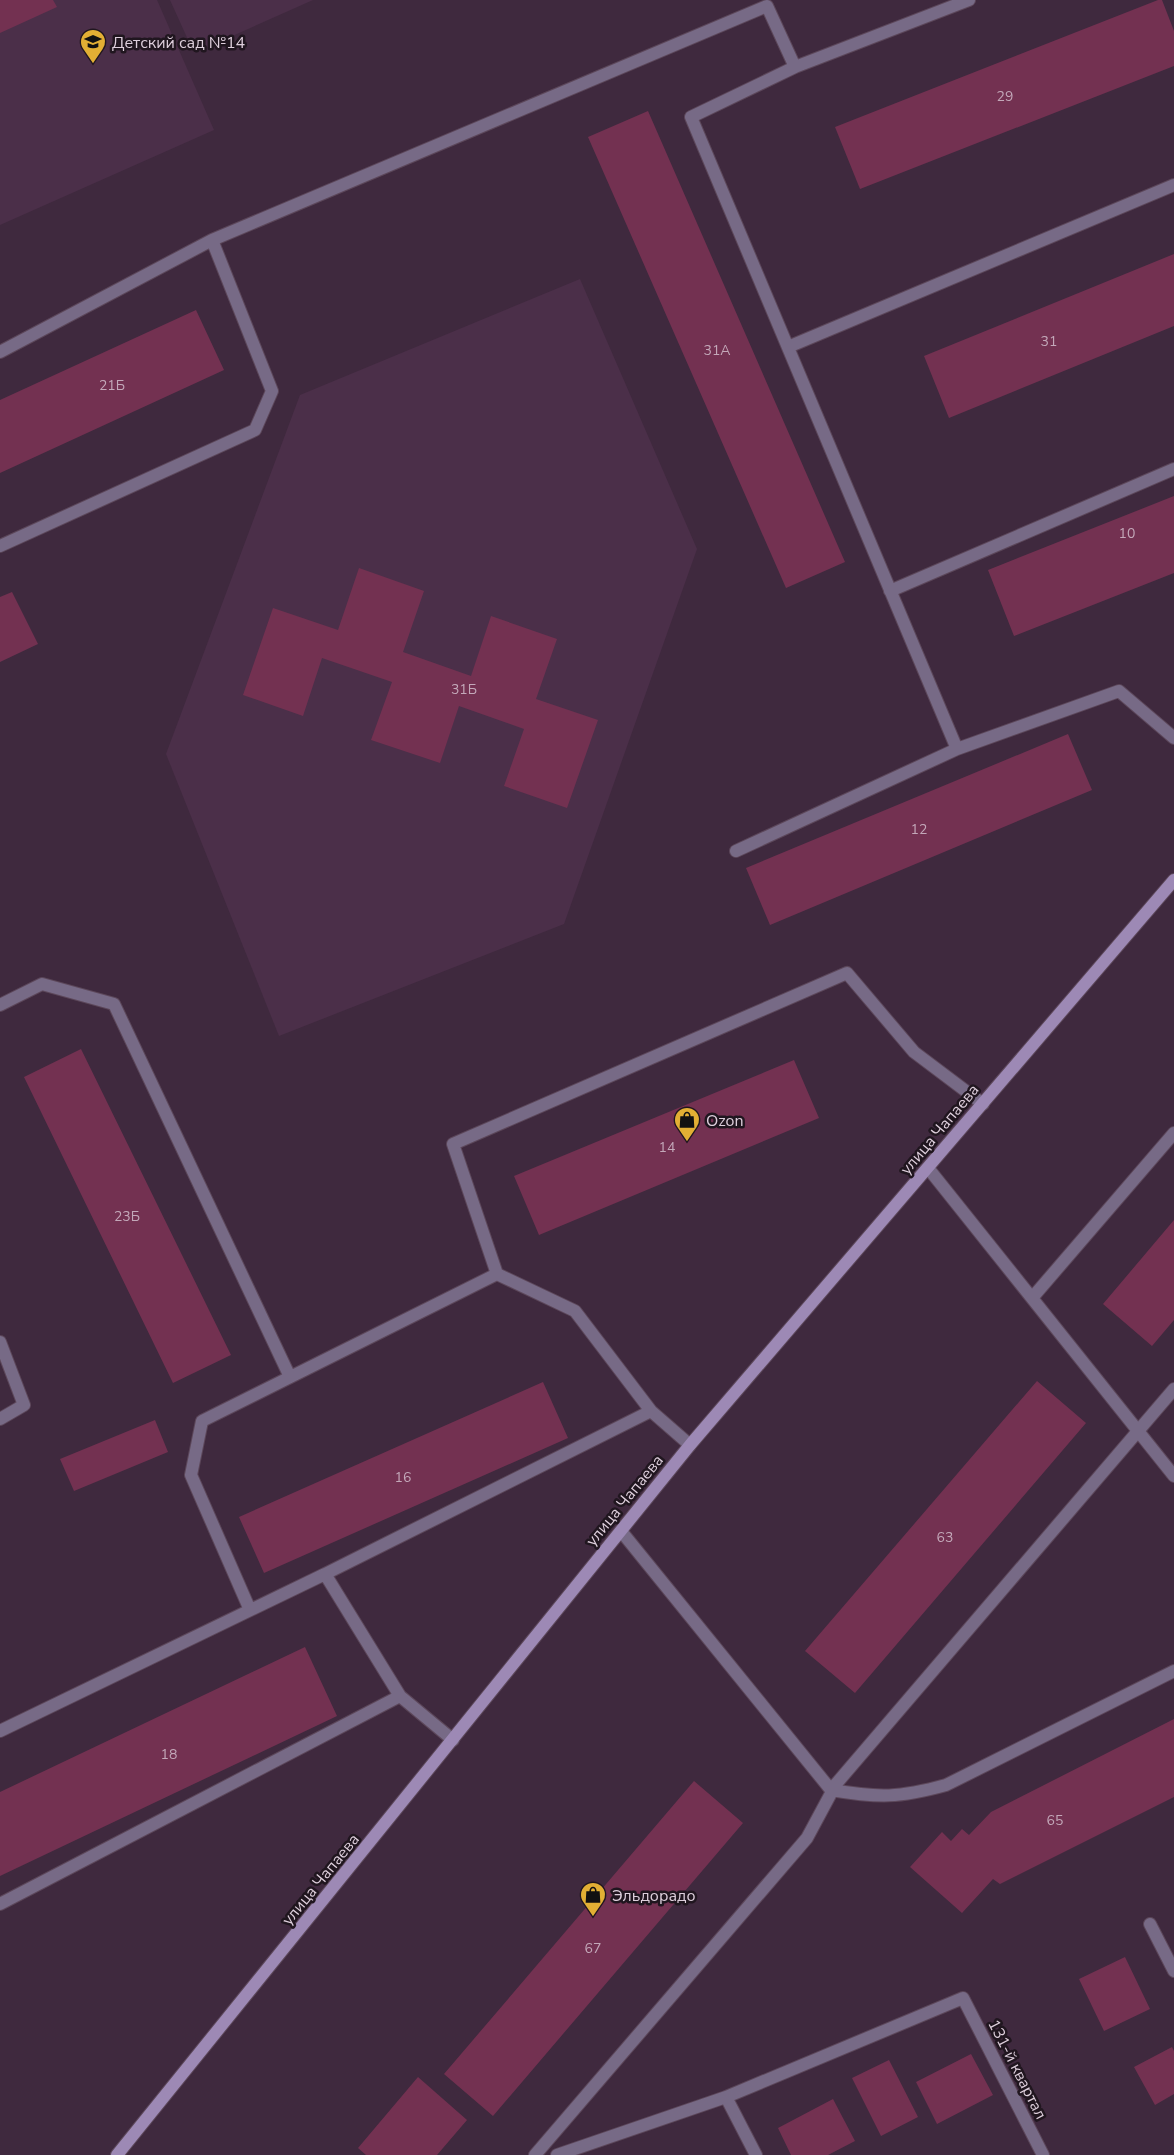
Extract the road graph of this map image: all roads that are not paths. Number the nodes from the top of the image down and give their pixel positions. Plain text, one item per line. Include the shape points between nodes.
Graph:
1 (969, 0) edge
2 (795, 67) junction
3 (1174, 185) edge
4 (212, 240) junction
5 (788, 347) junction
6 (0, 352) edge
7 (1174, 469) edge
8 (0, 546) edge
9 (890, 591) junction
10 (1174, 738) edge
11 (957, 749) junction
12 (736, 851) dead end
13 (1174, 880) edge
14 (0, 1005) edge
15 (983, 1104) junction
16 (1174, 1133) edge
17 (928, 1168) junction
18 (497, 1275) junction
19 (1032, 1298) junction
20 (0, 1342) edge
21 (290, 1377) junction
22 (1174, 1389) edge
23 (651, 1411) junction
24 (0, 1419) edge
25 (1138, 1431) junction
26 (690, 1445) junction
27 (1174, 1476) edge
28 (621, 1531) junction
29 (325, 1574) junction
30 (250, 1610) junction
31 (1174, 1671) edge
32 (400, 1696) junction
33 (0, 1731) edge
34 (453, 1740) junction
35 (831, 1790) junction
36 (0, 1904) edge
37 (1150, 1924) dead end
38 (1174, 1971) edge
39 (726, 2097) junction
40 (117, 2155) edge
41 (535, 2155) edge
42 (557, 2155) edge
43 (756, 2155) edge
44 (1043, 2155) edge

1 - 2 street
2 - 4 street via 766,6
2 - 5 street via 692,117
3 - 5 street
4 - 6 street
4 - 8 street via 272,391 255,430
5 - 9 street
7 - 9 street
9 - 11 street
10 - 11 street via 1119,691
11 - 12 street
13 - 15 main road, улица Чапаева
14 - 21 street via 42,984 114,1004
15 - 17 main road, улица Чапаева
15 - 18 street via 914,1052 847,973 453,1144
16 - 19 street
17 - 19 street
17 - 26 main road, улица Чапаева
18 - 21 street
18 - 23 street via 575,1311
19 - 25 street
20 - 24 street via 24,1405
21 - 30 street via 202,1420 191,1475
22 - 25 street
23 - 26 street
23 - 29 street
25 - 27 street
25 - 35 street
26 - 28 main road, улица Чапаева
28 - 34 main road, улица Чапаева
28 - 35 street
29 - 30 street
29 - 32 street
30 - 33 street
31 - 35 street via 946,1785 890,1797
32 - 34 street
32 - 36 street
34 - 40 main road, улица Чапаева
35 - 41 street via 807,1838
37 - 38 street
39 - 42 street
39 - 43 street
39 - 44 street, 131-й квартал via 963,1998

